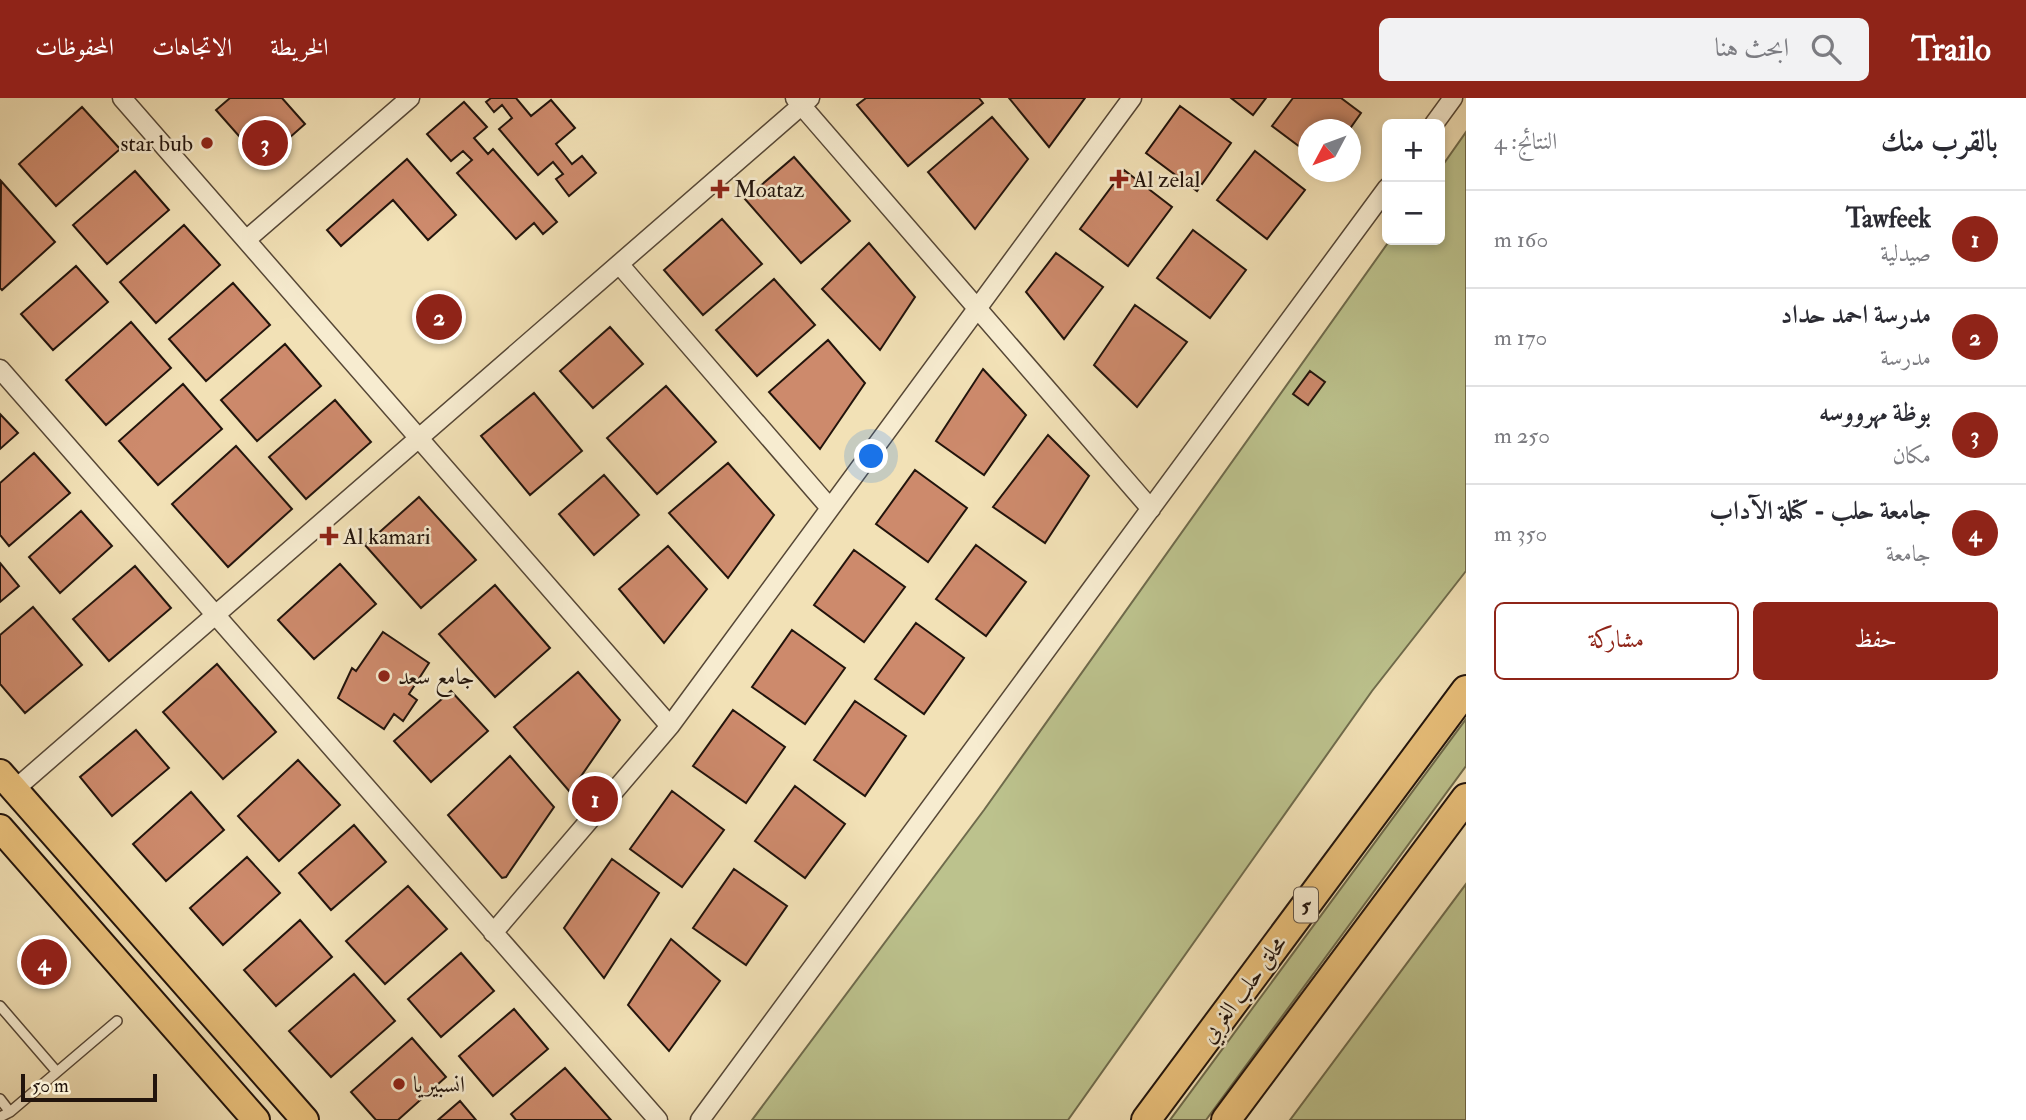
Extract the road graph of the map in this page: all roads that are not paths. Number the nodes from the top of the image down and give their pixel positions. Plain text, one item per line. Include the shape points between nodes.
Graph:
1 (122, 98) edge
2 (410, 98) edge
3 (1132, 98) edge
4 (1453, 98) edge
5 (802, 100) edge
6 (1438, 119) edge
7 (1382, 195) edge
8 (246, 240) junction
9 (620, 264) junction
10 (977, 307) junction
11 (0, 369) edge
12 (419, 438) junction
13 (830, 508) junction
14 (1151, 509) junction
15 (215, 615) junction
16 (1466, 690) edge
17 (670, 726) junction
18 (7, 782) edge
19 (1466, 797) edge
20 (0, 828) edge
21 (493, 933) junction
22 (0, 1006) edge
23 (117, 1021) dead end
24 (57, 1072) junction
25 (0, 1099) edge
26 (10, 1112) junction
27 (0, 1117) edge
28 (256, 1120) edge
29 (306, 1120) edge
30 (658, 1120) edge
31 (700, 1120) edge
32 (1146, 1120) edge
33 (1226, 1120) edge

1 - 8 street
2 - 8 street
3 - 10 street
4 - 6 street
5 - 9 street
5 - 10 street
7 - 14 street
8 - 12 street
9 - 12 street
9 - 13 street
10 - 13 street
10 - 14 street
11 - 15 street
12 - 15 street
12 - 17 street
13 - 17 street
14 - 31 street
15 - 18 street
15 - 21 street
16 - 32 highway, محلق حلب الغربي / 5
17 - 21 street
18 - 29 main road
19 - 33 highway
20 - 28 main road
21 - 30 street
22 - 24 lane
23 - 24 lane
24 - 26 lane
25 - 26 lane
26 - 27 lane

